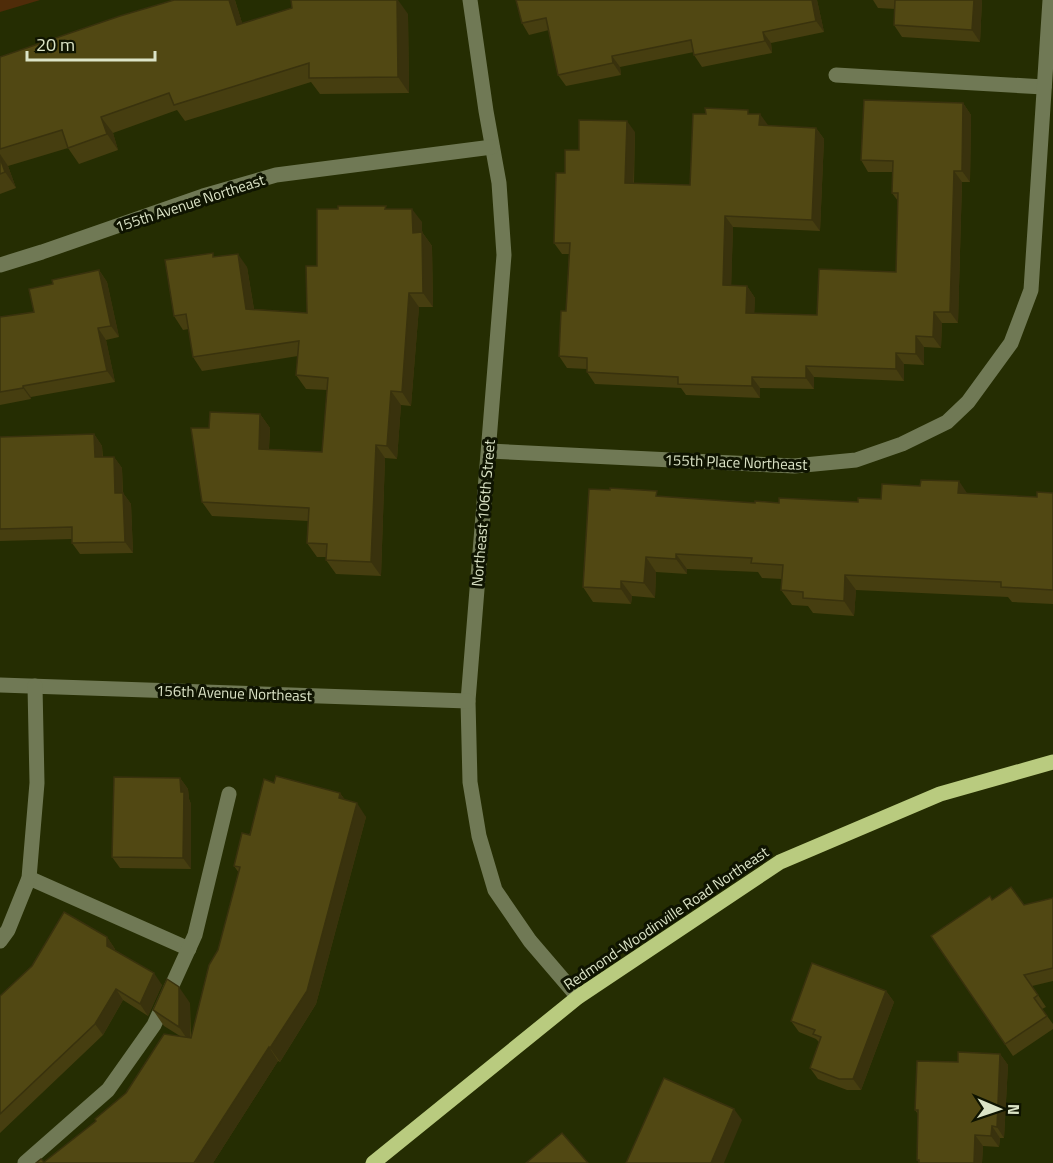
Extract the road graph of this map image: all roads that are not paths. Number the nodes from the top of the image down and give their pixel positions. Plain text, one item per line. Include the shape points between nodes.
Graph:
1 (470, 0) edge
2 (1050, 0) edge
3 (1049, 67) edge
4 (836, 75) dead end
5 (1044, 87) junction
6 (492, 147) junction
7 (0, 265) edge
8 (489, 451) junction
9 (0, 685) edge
10 (35, 686) junction
11 (468, 701) junction
12 (1053, 762) edge
13 (229, 794) dead end
14 (29, 878) junction
15 (0, 941) edge
16 (189, 949) junction
17 (578, 997) junction
18 (25, 1163) edge
19 (373, 1163) edge

1 - 6 street, Northeast 106th Street
2 - 3 street, 155th Place Northeast
3 - 5 street, 155th Place Northeast
4 - 5 street
5 - 8 street, 155th Place Northeast via 1030,291 1011,343 968,402 947,422 856,460 794,466
6 - 7 street, 155th Avenue Northeast via 276,175
6 - 8 street, Northeast 106th Street via 504,255
8 - 11 street, Northeast 106th Street
9 - 10 street, 156th Avenue Northeast
10 - 11 street, 156th Avenue Northeast
10 - 14 street via 37,783
11 - 17 street, Northeast 106th Street via 470,782 479,836 495,890 530,941
12 - 17 main road, Redmond-Woodinville Road Northeast via 940,794 780,862
13 - 16 street
14 - 15 street
14 - 16 street
16 - 18 street via 154,1025 108,1090
17 - 19 main road, Redmond-Woodinville Road Northeast

